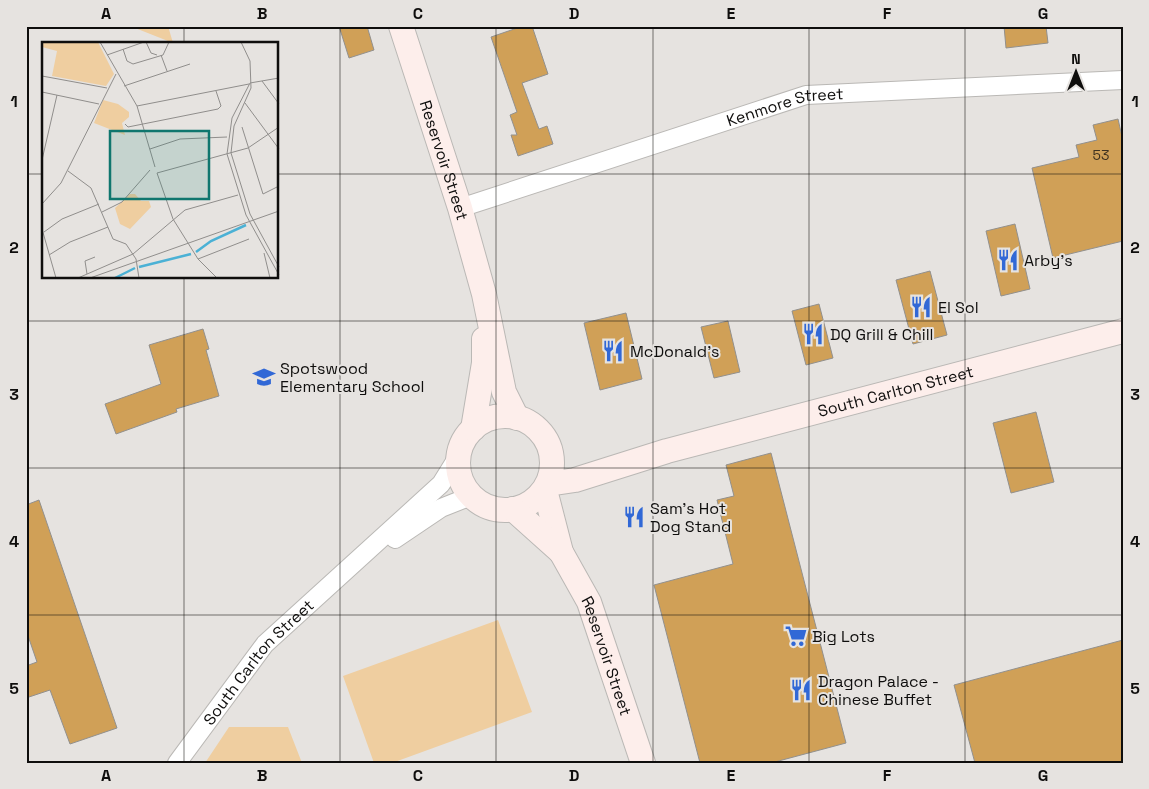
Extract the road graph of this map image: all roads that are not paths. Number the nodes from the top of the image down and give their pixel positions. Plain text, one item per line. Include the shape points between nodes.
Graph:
1 (401, 26) edge
2 (1123, 80) edge
3 (460, 208) junction
4 (484, 294) junction
5 (1123, 331) edge
6 (517, 418) junction
7 (473, 429) junction
8 (550, 449) junction
9 (667, 451) junction
10 (459, 455) junction
11 (546, 487) junction
12 (472, 496) junction
13 (513, 510) junction
14 (561, 552) junction
15 (348, 568) junction
16 (177, 763) edge
17 (642, 763) edge

1 - 3 main road, Reservoir Street
2 - 3 street, Kenmore Street via 806,95
3 - 4 main road, Reservoir Street
4 - 6 main road, Reservoir Street via 504,392
4 - 7 main road, Reservoir Street via 484,363
5 - 9 main road, South Carlton Street
6 - 7 main road via 501,416 486,420
6 - 8 main road via 531,424 543,435
7 - 10 main road via 464,440
8 - 9 main road, South Carlton Street via 571,462 583,463
8 - 11 main road via 552,461
9 - 11 main road, South Carlton Street
10 - 12 main road via 458,470
10 - 15 street, South Carlton Street via 441,484
11 - 13 main road via 533,501
11 - 14 main road, Reservoir Street
12 - 13 main road via 498,510
12 - 15 street, South Carlton Street via 442,508
13 - 14 main road, Reservoir Street
14 - 17 main road, Reservoir Street via 589,602
15 - 16 street, South Carlton Street via 265,644

